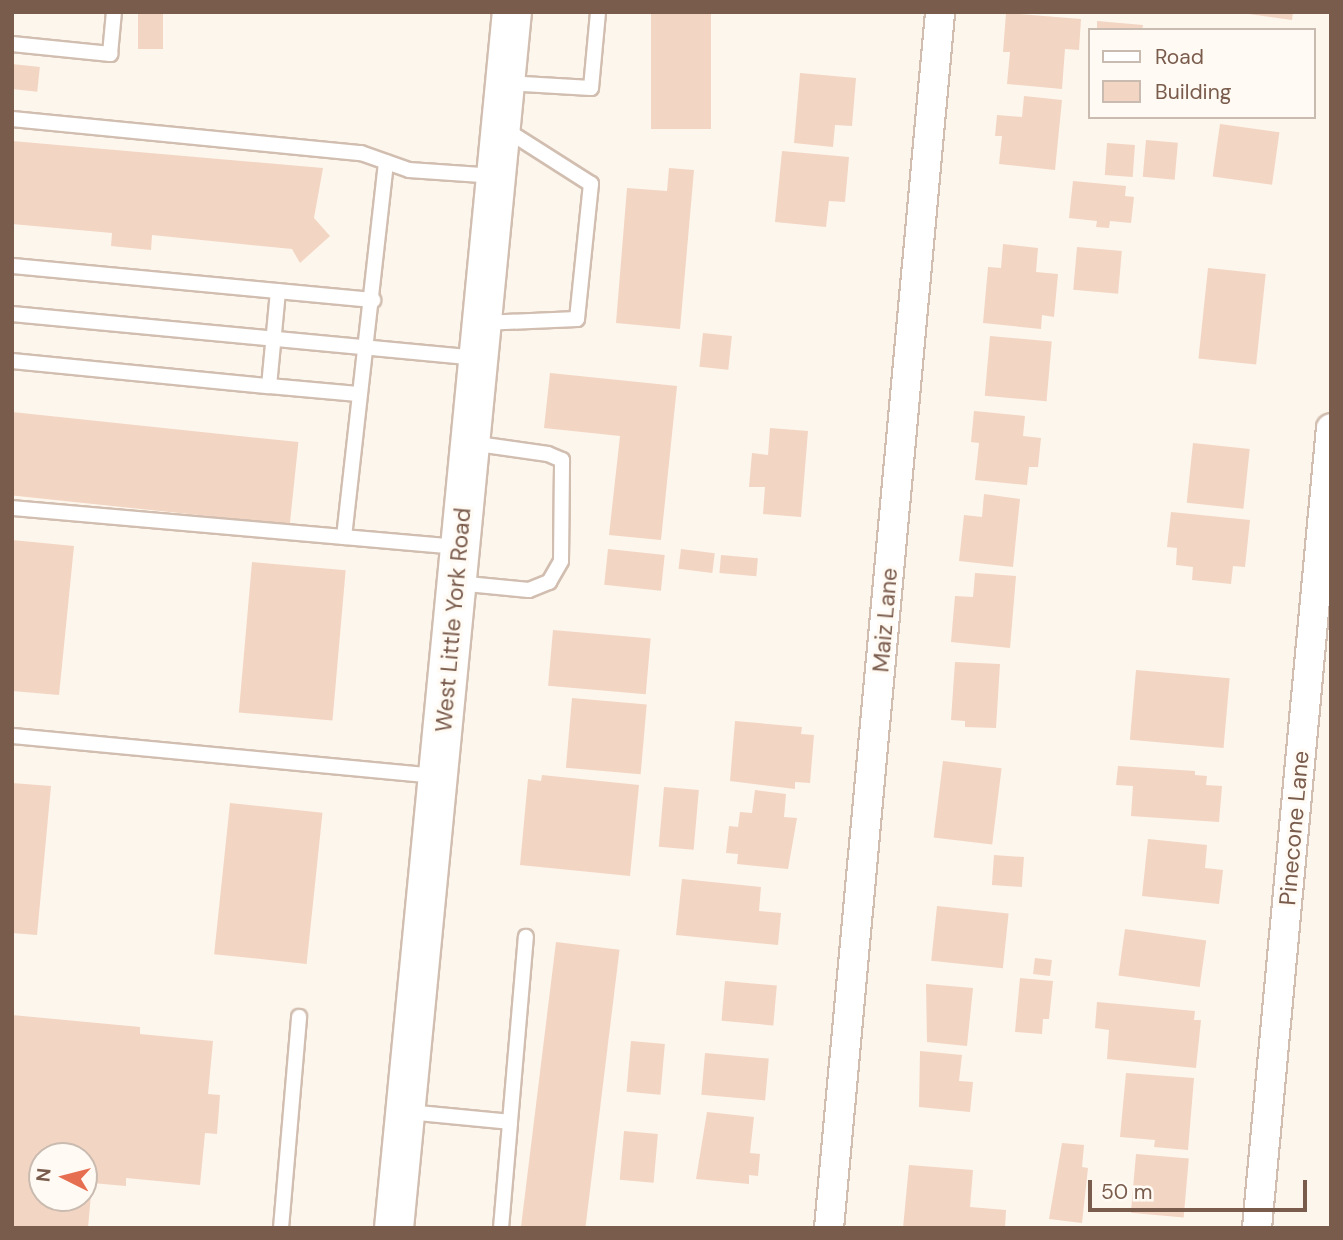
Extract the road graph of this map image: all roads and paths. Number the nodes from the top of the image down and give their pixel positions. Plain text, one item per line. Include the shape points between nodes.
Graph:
1 (114, 12) edge
2 (512, 12) edge
3 (598, 12) edge
4 (940, 12) edge
5 (12, 44) edge
6 (505, 83) junction
7 (12, 119) edge
8 (501, 127) junction
9 (386, 162) junction
10 (496, 176) junction
11 (12, 266) edge
12 (278, 291) junction
13 (373, 300) junction
14 (12, 314) edge
15 (274, 338) junction
16 (480, 341) junction
17 (369, 347) junction
18 (12, 361) edge
19 (269, 386) junction
20 (358, 394) junction
21 (1331, 428) edge
22 (470, 443) junction
23 (12, 508) edge
24 (344, 537) junction
25 (458, 565) junction
26 (12, 736) edge
27 (438, 776) junction
28 (526, 937) dead end
29 (299, 1017) dead end
30 (405, 1112) junction
31 (510, 1122) junction
32 (281, 1228) edge
33 (394, 1228) edge
34 (501, 1228) edge
35 (829, 1228) edge
36 (1257, 1228) edge

1 - 5 lane via 110,54
2 - 6 main road, West Little York Road
3 - 6 lane via 592,88
4 - 35 street, Maiz Lane
6 - 8 main road, West Little York Road
7 - 9 lane via 361,153
8 - 10 main road, West Little York Road
8 - 16 lane via 591,184 577,318
9 - 10 lane via 409,170
9 - 13 lane
10 - 16 main road, West Little York Road
11 - 12 lane
12 - 13 lane
12 - 15 lane
13 - 17 lane
14 - 15 lane
15 - 17 lane
15 - 19 lane
16 - 17 lane
16 - 22 main road, West Little York Road
17 - 20 lane
18 - 19 lane
19 - 20 lane
20 - 24 lane
21 - 36 street, Pinecone Lane
22 - 25 main road, West Little York Road
22 - 25 lane via 562,460 561,561 549,582 529,590
23 - 24 lane
24 - 25 lane
25 - 27 main road, West Little York Road
26 - 27 lane
27 - 30 main road, West Little York Road
28 - 31 lane
29 - 32 lane
30 - 31 lane
30 - 33 main road, West Little York Road
31 - 34 lane

